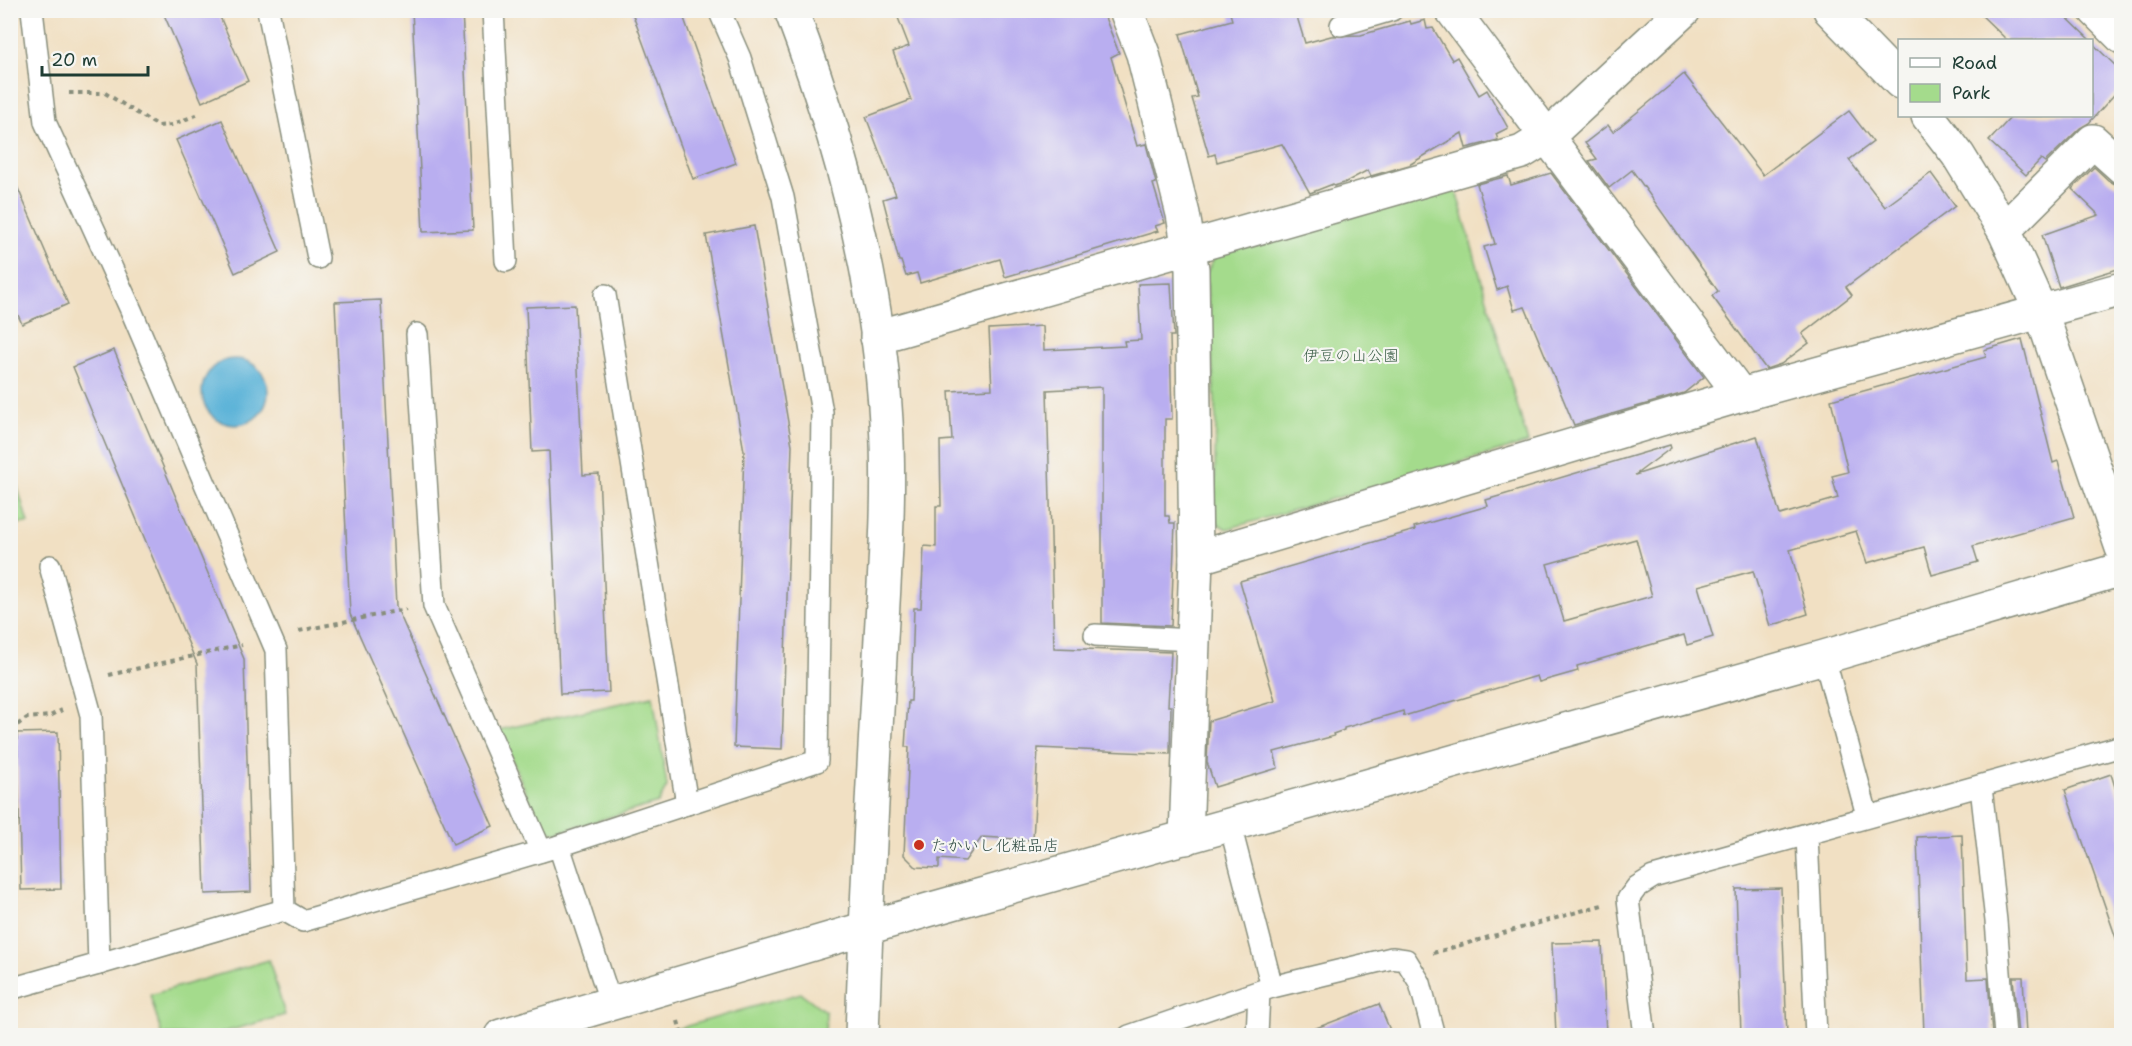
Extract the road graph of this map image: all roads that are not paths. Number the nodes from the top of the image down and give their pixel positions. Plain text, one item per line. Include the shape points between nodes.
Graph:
1 (32, 10) edge
2 (268, 10) edge
3 (493, 10) edge
4 (719, 10) edge
5 (791, 10) edge
6 (1126, 10) edge
7 (1392, 10) edge
8 (1452, 10) edge
9 (1684, 10) edge
10 (1830, 10) edge
11 (2095, 10) edge
12 (1341, 25) dead end
13 (2121, 36) edge
14 (1898, 81) edge
15 (1929, 117) edge
16 (1548, 136) junction
17 (2121, 168) edge
18 (2004, 230) junction
19 (1187, 248) junction
20 (318, 258) dead end
21 (506, 261) dead end
22 (2121, 289) edge
23 (605, 295) dead end
24 (2041, 312) junction
25 (417, 334) dead end
26 (878, 337) junction
27 (1741, 395) junction
28 (2121, 548) edge
29 (1196, 558) junction
30 (50, 566) dead end
31 (2121, 569) edge
32 (1095, 635) dead end
33 (1193, 640) junction
34 (1824, 657) junction
35 (2121, 746) edge
36 (1982, 787) junction
37 (687, 804) junction
38 (1868, 815) junction
39 (1230, 825) junction
40 (1807, 836) junction
41 (1186, 838) junction
42 (550, 848) junction
43 (284, 910) junction
44 (866, 929) junction
45 (99, 964) junction
46 (10, 989) edge
47 (1265, 989) junction
48 (611, 1004) junction
49 (501, 1035) edge
50 (862, 1035) edge
51 (1129, 1035) edge
52 (1257, 1035) edge
53 (1434, 1035) edge
54 (1645, 1035) edge
55 (1816, 1035) edge
56 (2005, 1035) edge

1 - 43 lane via 45,122 131,310 276,650
2 - 20 lane
3 - 21 lane
4 - 37 lane via 740,58 783,197 822,412 817,760
5 - 26 street via 840,154 860,233
6 - 19 street via 1143,54 1183,214
7 - 12 lane
8 - 16 street
9 - 16 street
10 - 14 street
11 - 13 street
15 - 18 street via 1958,155
16 - 19 street via 1522,152
16 - 27 street
17 - 18 street via 2093,141
18 - 24 street
19 - 26 street
19 - 29 street via 1192,269
22 - 24 street
23 - 37 lane
24 - 27 street
24 - 28 street
25 - 42 lane via 434,606
26 - 44 street via 886,420 888,508
27 - 29 street
29 - 33 street
30 - 45 lane via 91,715
31 - 34 street
32 - 33 lane
33 - 41 street
34 - 38 lane
34 - 39 street
35 - 36 lane
36 - 38 lane
36 - 56 lane
37 - 42 lane
38 - 40 lane
39 - 41 street
39 - 47 lane
40 - 54 lane via 1653,877 1637,887 1628,899
40 - 55 lane
41 - 44 street
42 - 43 lane via 303,921
42 - 48 lane
43 - 45 lane
44 - 48 street
44 - 50 street
45 - 46 lane
47 - 51 lane
47 - 52 lane
47 - 53 lane via 1392,958 1406,960 1420,983
48 - 49 street

